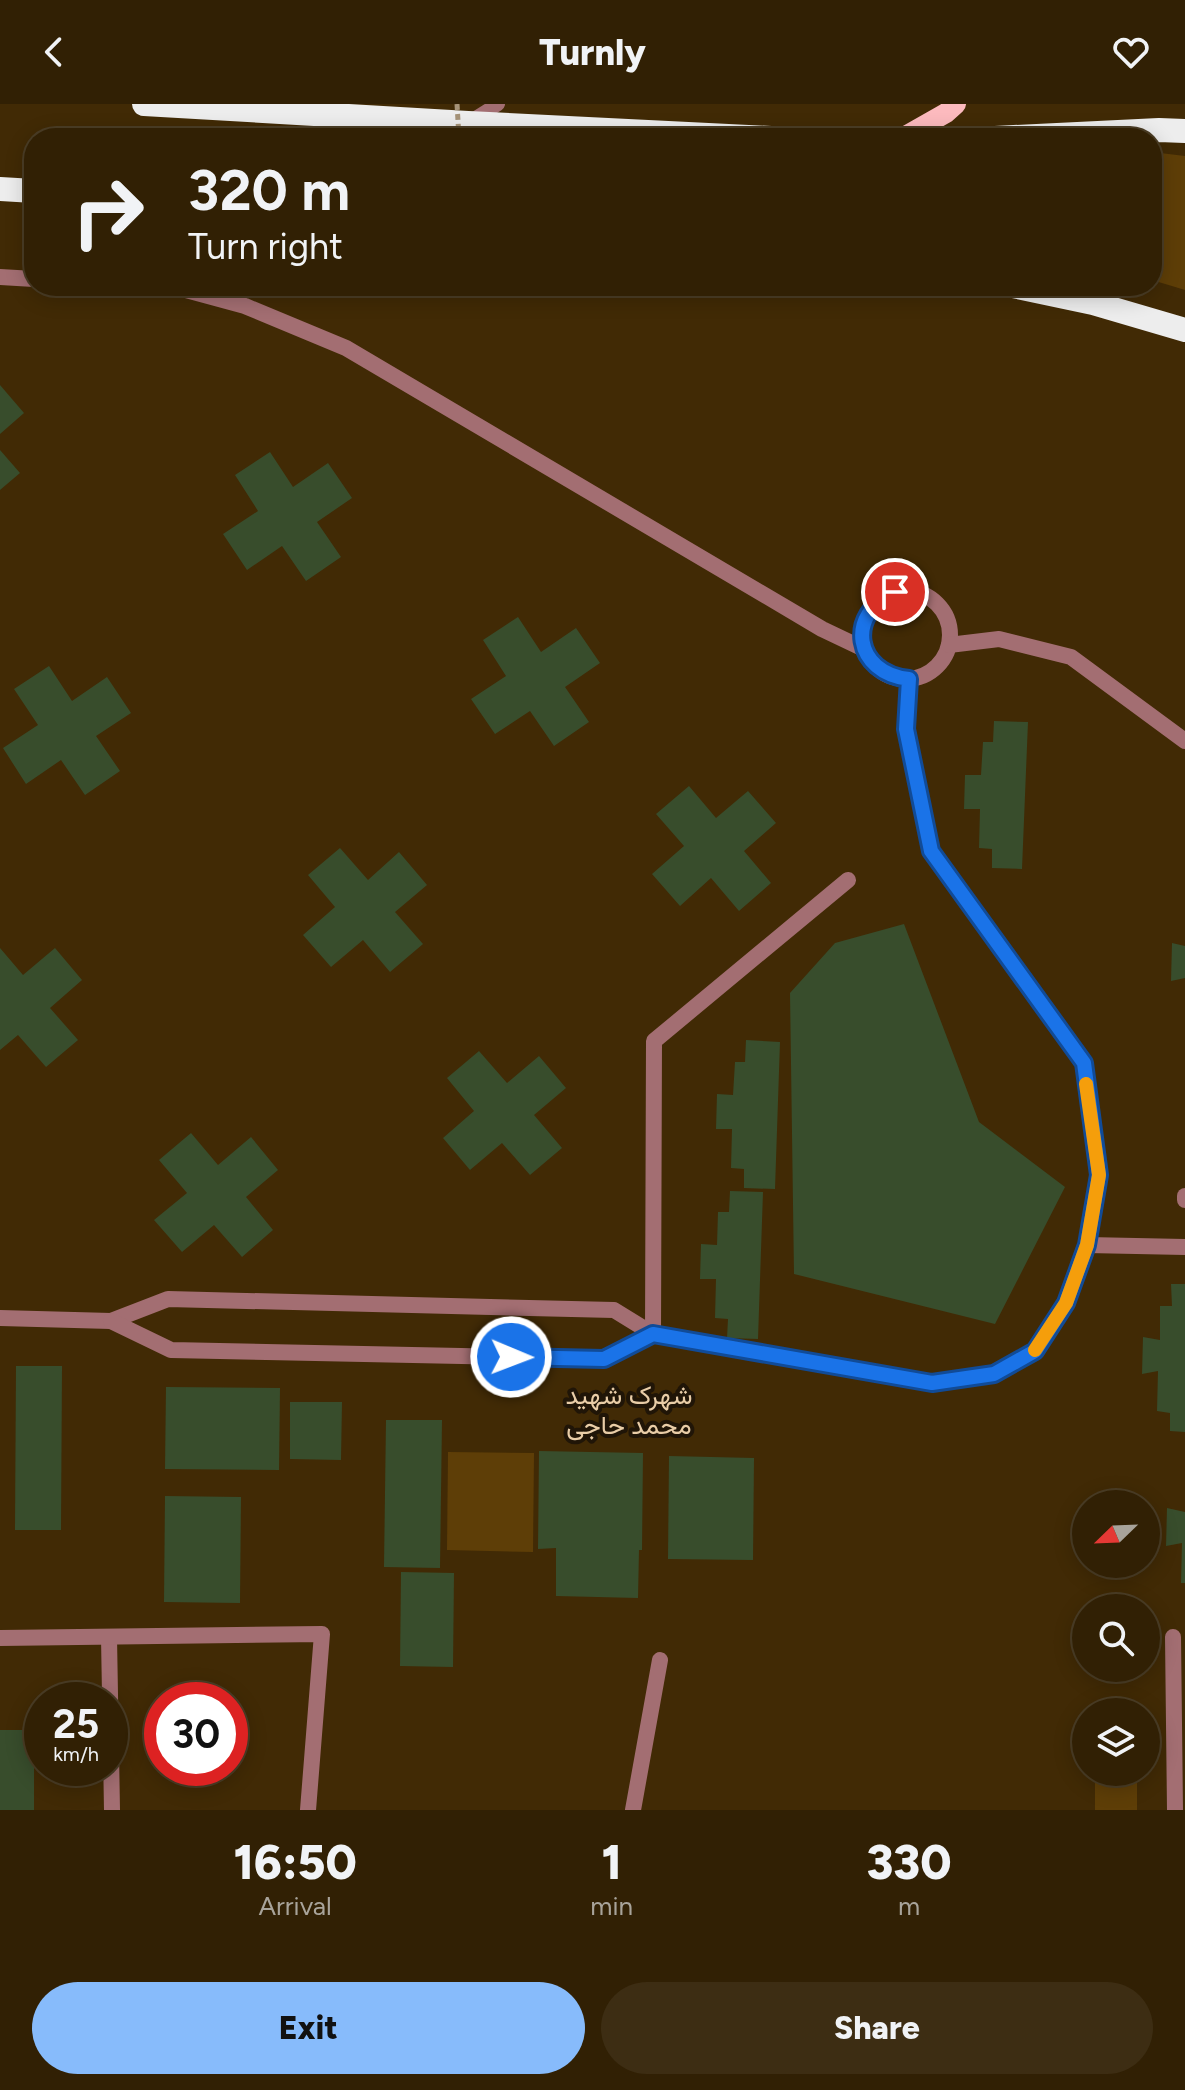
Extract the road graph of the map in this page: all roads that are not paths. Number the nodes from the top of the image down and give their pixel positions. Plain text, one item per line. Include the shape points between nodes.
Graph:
1 (144, 104) edge
2 (498, 104) edge
3 (956, 104) edge
4 (462, 122) edge
5 (578, 128) edge
6 (920, 128) edge
7 (1162, 130) edge
8 (1185, 131) edge
9 (0, 189) edge
10 (24, 190) edge
11 (0, 277) edge
12 (24, 278) edge
13 (208, 296) edge
14 (1060, 296) edge
15 (1185, 330) edge
16 (949, 645) junction
17 (864, 649) junction
18 (909, 679) junction
19 (1185, 741) edge
20 (848, 880) dead end
21 (1087, 1245) junction
22 (1185, 1247) edge
23 (0, 1318) edge
24 (111, 1321) junction
25 (653, 1334) junction
26 (109, 1637) junction
27 (1173, 1637) dead end
28 (0, 1638) edge
29 (660, 1660) dead end
30 (112, 1810) edge
31 (308, 1810) edge
32 (633, 1810) edge
33 (1175, 1810) edge

1 - 4 highway
2 - 4 lane
3 - 6 main road
4 - 5 highway
7 - 8 highway
9 - 10 highway
11 - 12 street
13 - 17 street via 346,348
14 - 15 highway
16 - 17 street via 950,629 937,603 924,594 895,592 871,608 864,621
16 - 18 street via 935,669
16 - 19 street via 999,639 1071,657
17 - 18 street via 881,672
18 - 21 street via 906,729 931,851 1084,1063 1099,1175
20 - 25 street via 654,1041
21 - 22 street
21 - 25 street via 1066,1303 1035,1351 994,1374 932,1383
23 - 24 street
24 - 25 street via 168,1299 503,1307 614,1310
24 - 25 street via 171,1350 187,1351 604,1359
26 - 28 street
26 - 30 street
26 - 31 street via 322,1634
27 - 33 street
29 - 32 street

